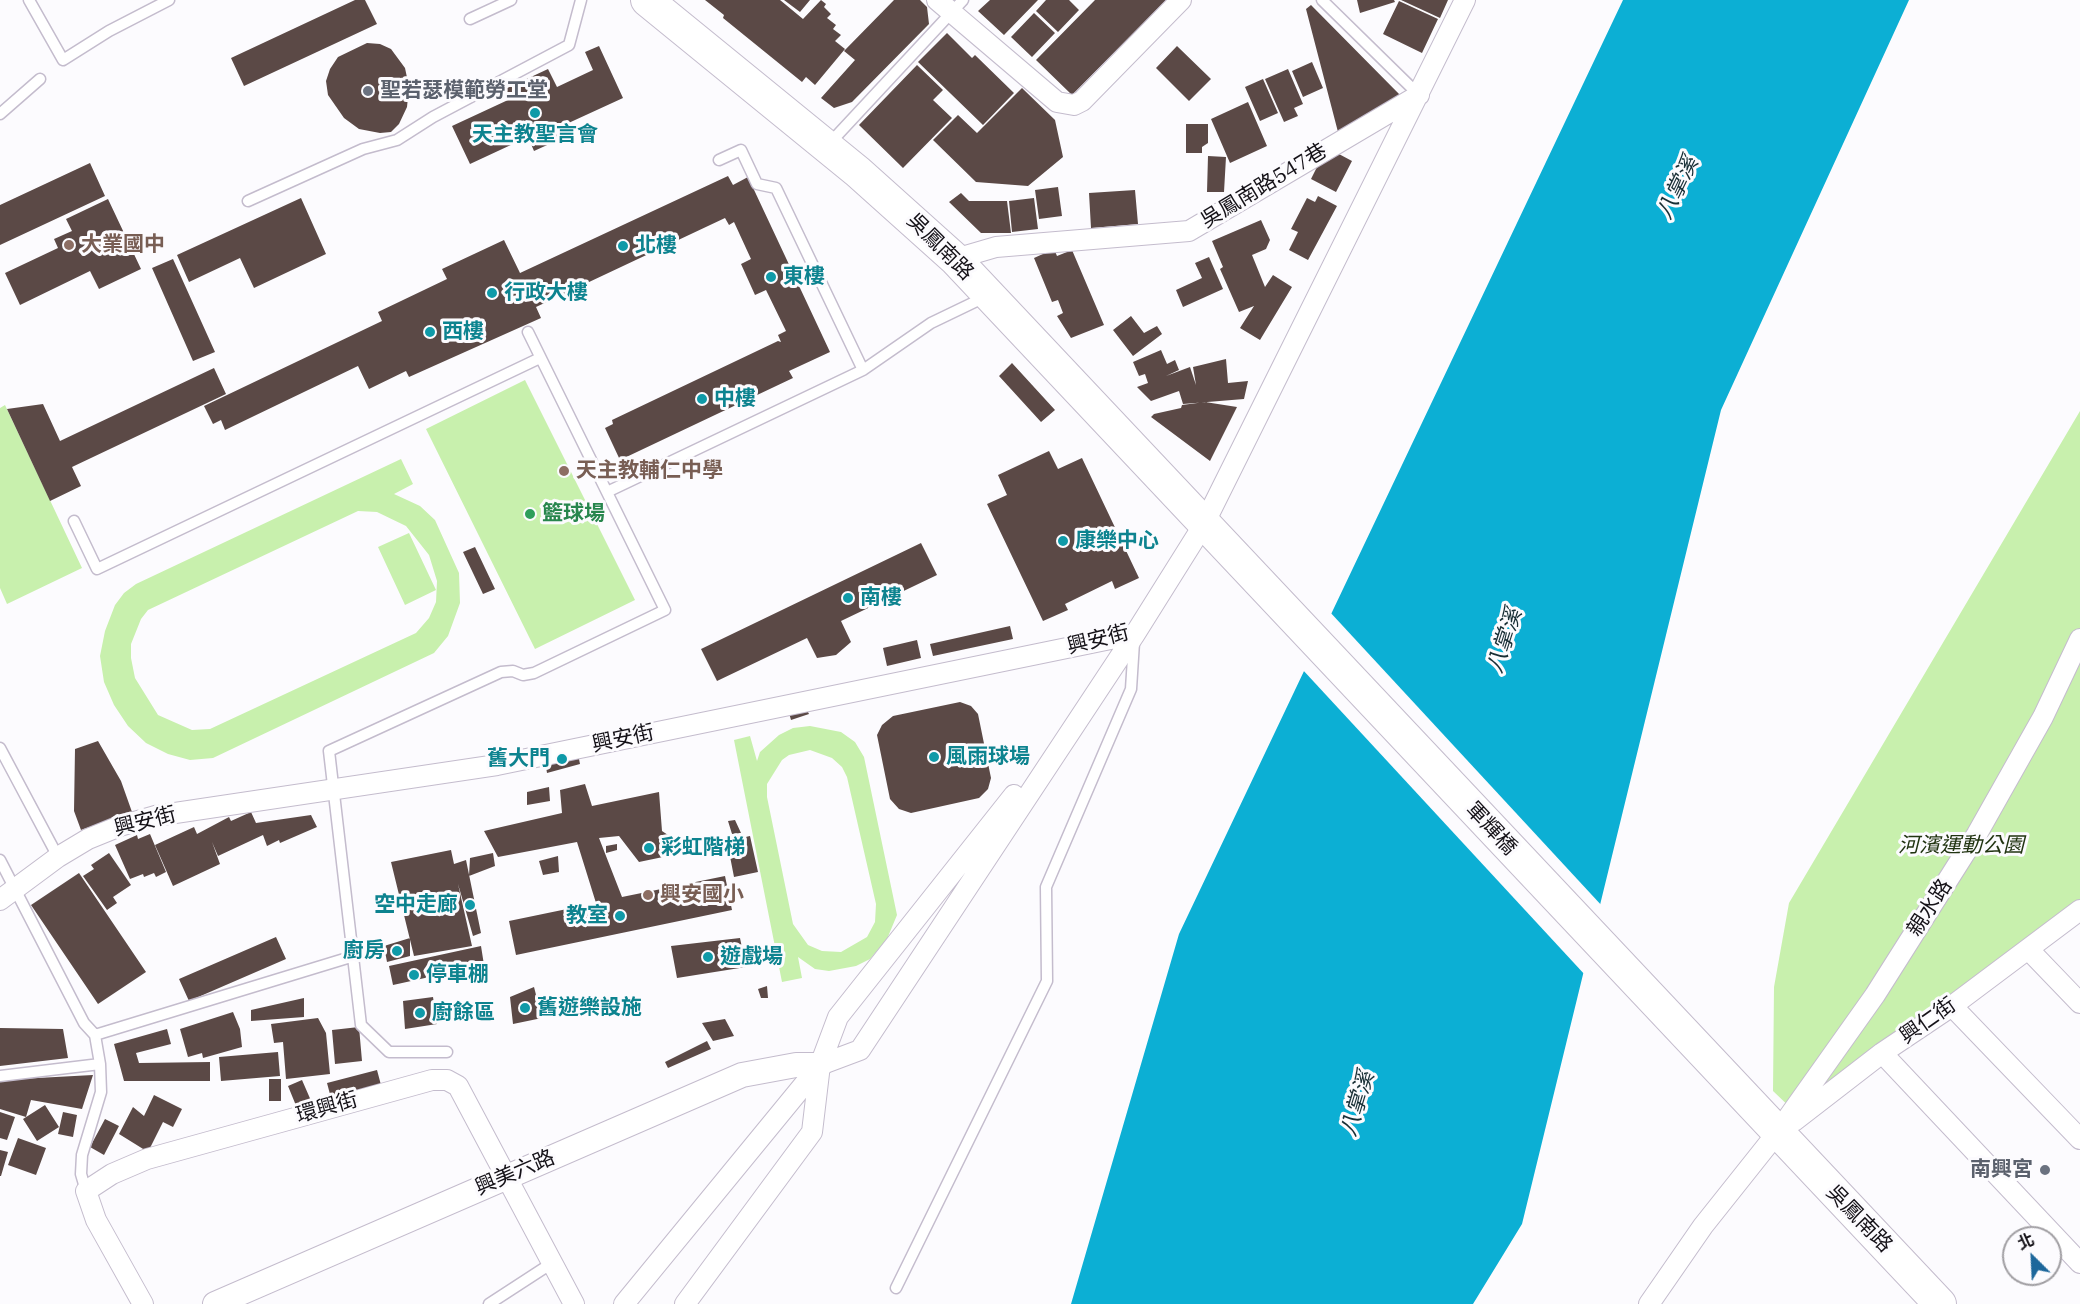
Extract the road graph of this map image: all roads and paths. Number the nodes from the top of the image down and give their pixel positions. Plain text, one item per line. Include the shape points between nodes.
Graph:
1 (29, 0) edge
2 (169, 0) edge
3 (511, 0) edge
4 (581, 0) edge
5 (647, 0) edge
6 (1181, 0) edge
7 (1322, 0) edge
8 (1465, 0) edge
9 (950, 4) edge
10 (471, 19) dead end
11 (40, 79) dead end
12 (1419, 95) junction
13 (0, 114) edge
14 (826, 146) junction
15 (719, 160) dead end
16 (248, 201) dead end
17 (955, 259) junction
18 (988, 296) junction
19 (528, 332) dead end
20 (540, 358) junction
21 (863, 370) junction
22 (608, 492) junction
23 (74, 521) dead end
24 (1204, 524) junction
25 (1135, 634) junction
26 (2080, 639) edge
27 (1094, 694) junction
28 (0, 748) edge
29 (333, 790) junction
30 (58, 857) junction
31 (0, 860) edge
32 (7, 895) edge
33 (2080, 910) edge
34 (2028, 949) junction
35 (354, 956) junction
36 (2080, 1003) edge
37 (1952, 1006) junction
38 (95, 1035) junction
39 (447, 1052) dead end
40 (1882, 1053) junction
41 (100, 1064) junction
42 (820, 1065) junction
43 (0, 1076) edge
44 (1777, 1133) junction
45 (2080, 1139) edge
46 (508, 1175) junction
47 (86, 1191) junction
48 (552, 1263) junction
49 (2080, 1263) edge
50 (896, 1287) dead end
51 (143, 1304) edge
52 (215, 1304) edge
53 (489, 1304) edge
54 (574, 1304) edge
55 (624, 1304) edge
56 (685, 1304) edge
57 (1649, 1304) edge
58 (1940, 1304) edge

1 - 2 lane via 63,60
3 - 10 lane
4 - 16 lane via 569,45 397,140 363,149
5 - 14 main road, 吳鳳南路
6 - 9 street via 1074,105 1057,102
7 - 12 lane
8 - 12 street
9 - 14 lane
11 - 13 lane
12 - 17 street, 吳鳳南路547巷 via 1189,231 996,246
12 - 24 street
14 - 17 main road, 吳鳳南路 via 897,204
15 - 21 lane via 741,150 757,184 776,188
17 - 18 main road, 吳鳳南路
18 - 21 lane via 931,323
18 - 24 main road, 吳鳳南路
19 - 20 lane
20 - 22 lane
20 - 23 lane via 97,569
21 - 22 lane
22 - 29 lane via 665,610 534,673 501,672 329,751
24 - 25 street, 興安街
24 - 44 main road, 軍輝橋
25 - 27 street
25 - 29 street, 興安街 via 497,765
25 - 50 lane via 1131,689 1046,887 1047,981
26 - 44 street, 親水路 via 2043,717 1977,834 1875,994
27 - 42 street via 838,1017
27 - 42 street via 860,1050
28 - 30 lane
29 - 30 street, 興安街 via 155,816 88,839
29 - 35 lane
30 - 32 street, 興安街
31 - 32 lane
32 - 38 lane
33 - 34 street, 興仁街
34 - 36 street
34 - 37 street, 興仁街
35 - 38 lane
35 - 39 lane via 362,1025 389,1052
37 - 40 street, 興仁街
37 - 45 street
38 - 41 lane
40 - 44 street, 興仁街
40 - 49 street
41 - 43 lane
41 - 47 lane via 101,1092 82,1155 81,1174
42 - 46 street, 興美六路 via 796,1065 742,1075
42 - 55 street
42 - 56 street via 812,1132
44 - 57 street via 1703,1226
44 - 58 main road, 吳鳳南路
46 - 47 street, 環興街 via 458,1086 447,1080 432,1080 147,1159
46 - 48 street, 環興街
46 - 52 street, 興美六路
47 - 51 street via 96,1220
48 - 53 lane
48 - 54 street, 環興街

